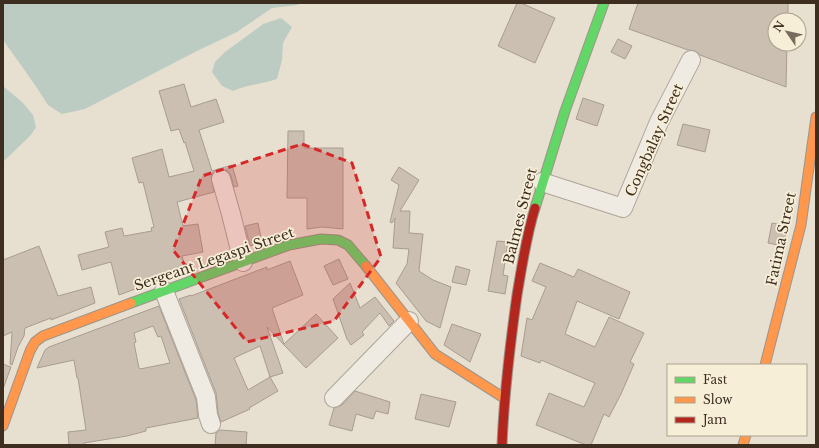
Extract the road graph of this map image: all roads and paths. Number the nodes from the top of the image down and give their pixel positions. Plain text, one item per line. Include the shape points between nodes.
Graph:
1 (604, 3) edge
2 (691, 60) dead end
3 (816, 117) edge
4 (221, 179) dead end
5 (542, 182) junction
6 (243, 262) junction
7 (164, 291) junction
8 (409, 320) junction
9 (765, 364) edge
10 (334, 398) dead end
11 (504, 398) junction
12 (211, 424) dead end
13 (3, 426) edge
14 (502, 445) edge

1 - 5 street, Balmes Street
2 - 5 street, Congbalay Street via 659,122 623,208
3 - 9 street, Fatima Street via 801,225
4 - 6 street
5 - 11 street, Balmes Street via 522,264
6 - 7 street, Sergeant Legaspi Street
6 - 8 street, Sergeant Legaspi Street via 289,245 321,239 338,240 348,245
7 - 12 street via 206,397
7 - 13 street, Sergeant Legaspi Street via 43,336 35,342
8 - 10 street
8 - 11 street, Sergeant Legaspi Street via 435,354
11 - 14 street, Balmes Street

